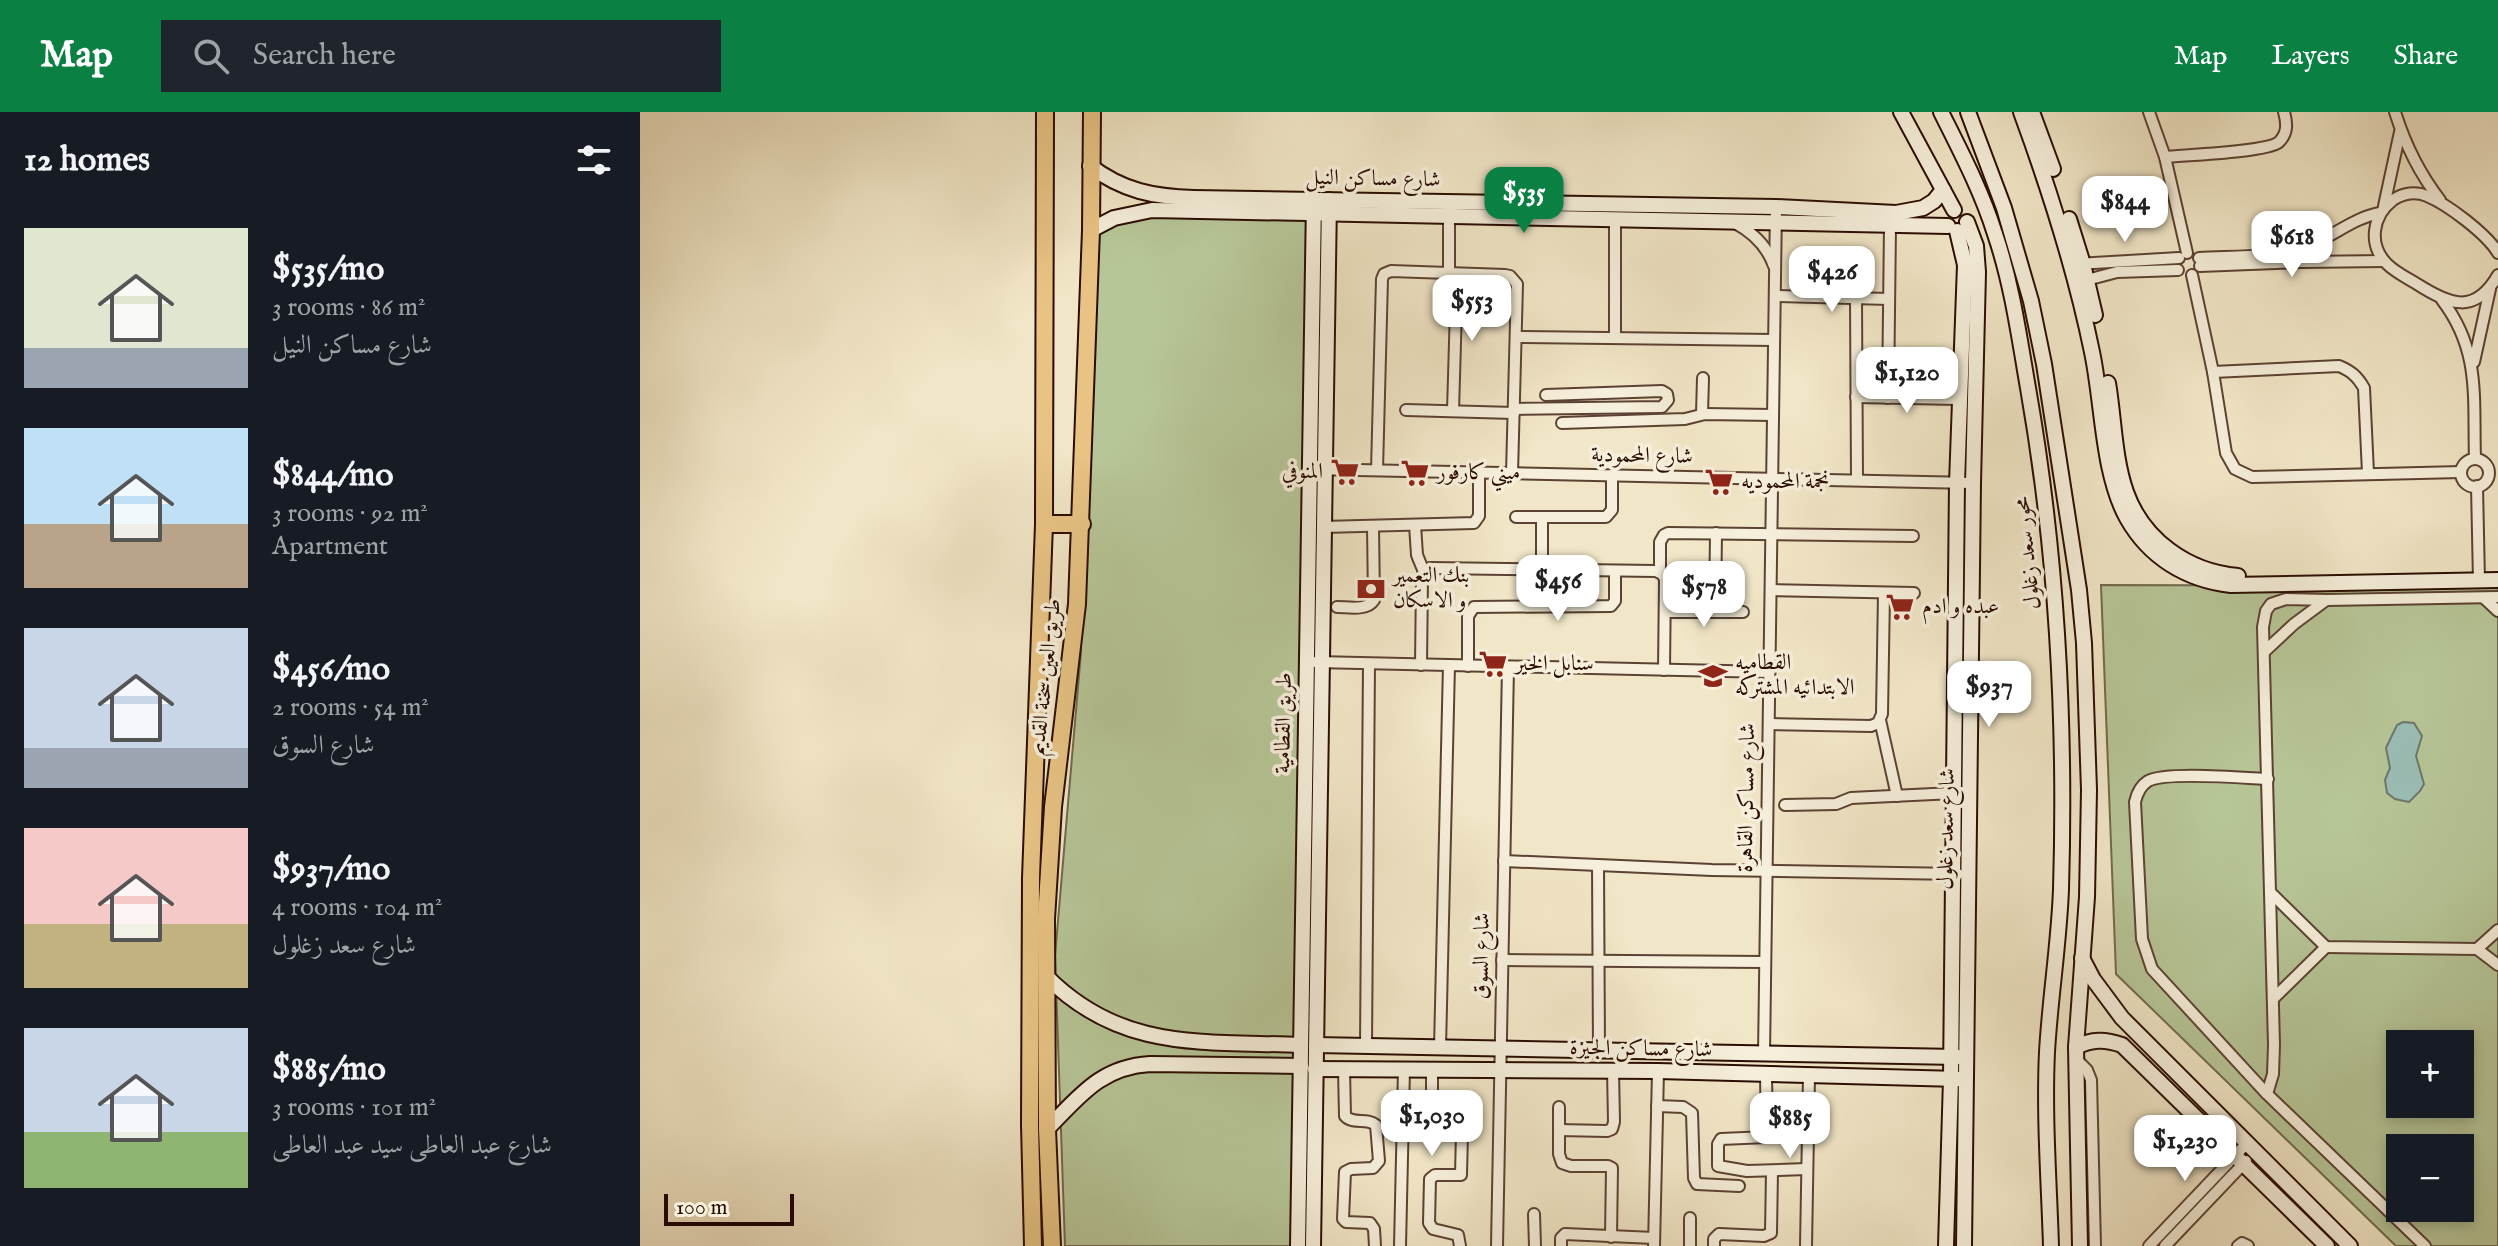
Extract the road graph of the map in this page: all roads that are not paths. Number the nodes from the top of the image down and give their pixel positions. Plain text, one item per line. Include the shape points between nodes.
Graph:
1 (1045, 112) edge
2 (1092, 112) edge
3 (1901, 112) edge
4 (1941, 112) edge
5 (1968, 112) edge
6 (2021, 112) edge
7 (2032, 112) edge
8 (2149, 112) edge
9 (2284, 112) edge
10 (2395, 112) edge
11 (2401, 130) junction
12 (2165, 157) junction
13 (1090, 166) junction
14 (1943, 190) junction
15 (2443, 205) junction
16 (1321, 206) junction
17 (2382, 210) junction
18 (1449, 214) junction
19 (1776, 214) junction
20 (1615, 218) junction
21 (1730, 220) junction
22 (1890, 225) junction
23 (1957, 226) junction
24 (1091, 230) junction
25 (2493, 238) edge
26 (2498, 253) edge
27 (2181, 260) junction
28 (2384, 261) junction
29 (2078, 263) junction
30 (2197, 267) junction
31 (1776, 270) junction
32 (1453, 274) junction
33 (2082, 281) junction
34 (2495, 283) edge
35 (1775, 296) junction
36 (1856, 298) junction
37 (1971, 298) junction
38 (1889, 299) junction
39 (2442, 300) junction
40 (1516, 337) junction
41 (1615, 338) junction
42 (1774, 340) junction
43 (2473, 367) junction
44 (2213, 372) junction
45 (1703, 378) dead end
46 (1546, 395) dead end
47 (1604, 395) junction
48 (1856, 397) junction
49 (1888, 398) junction
50 (1959, 399) junction
51 (1604, 408) junction
52 (1406, 410) dead end
53 (1453, 411) junction
54 (1514, 411) junction
55 (1702, 414) junction
56 (1773, 415) junction
57 (1562, 423) dead end
58 (2475, 459) junction
59 (1317, 469) junction
60 (1377, 470) junction
61 (1479, 472) junction
62 (2461, 472) junction
63 (1512, 473) junction
64 (2368, 473) junction
65 (2493, 473) edge
66 (1612, 475) junction
67 (1772, 479) junction
68 (1857, 480) junction
69 (1957, 483) junction
70 (1973, 483) junction
71 (2477, 486) junction
72 (1516, 517) dead end
73 (1542, 517) junction
74 (1044, 524) junction
75 (1082, 524) junction
76 (1415, 525) junction
77 (1373, 526) junction
78 (1323, 527) junction
79 (1716, 533) junction
80 (1772, 533) junction
81 (1913, 536) dead end
82 (1542, 569) junction
83 (1615, 571) junction
84 (1424, 572) junction
85 (1660, 572) junction
86 (2498, 572) edge
87 (2479, 576) junction
88 (2498, 580) edge
89 (1771, 590) junction
90 (1884, 593) junction
91 (1914, 593) dead end
92 (2498, 597) edge
93 (2484, 598) junction
94 (2327, 600) junction
95 (1337, 607) dead end
96 (2498, 611) edge
97 (1665, 612) junction
98 (1715, 612) junction
99 (1743, 612) dead end
100 (2264, 652) junction
101 (1314, 662) junction
102 (1369, 664) junction
103 (1421, 665) junction
104 (1449, 665) junction
105 (1468, 666) junction
106 (1508, 667) junction
107 (1664, 670) junction
108 (1769, 672) junction
109 (1880, 720) junction
110 (1769, 724) junction
111 (2086, 725) junction
112 (2060, 731) junction
113 (2268, 779) junction
114 (1954, 793) junction
115 (1897, 796) junction
116 (1785, 805) dead end
117 (1504, 861) junction
118 (1598, 865) junction
119 (1766, 870) junction
120 (1961, 874) junction
121 (2271, 893) junction
122 (2498, 930) edge
123 (2326, 947) junction
124 (2477, 949) junction
125 (2082, 958) junction
126 (1502, 960) junction
127 (1600, 961) junction
128 (1765, 962) junction
129 (2498, 965) edge
130 (1046, 976) junction
131 (2274, 998) junction
132 (2133, 1028) junction
133 (1308, 1045) junction
134 (1366, 1045) junction
135 (2122, 1045) junction
136 (1440, 1048) junction
137 (1500, 1048) junction
138 (1599, 1050) junction
139 (2076, 1053) junction
140 (1764, 1054) junction
141 (1951, 1057) junction
142 (1967, 1057) junction
143 (1308, 1067) junction
144 (1432, 1068) junction
145 (1344, 1069) junction
146 (1404, 1069) junction
147 (1500, 1070) junction
148 (1613, 1070) junction
149 (1658, 1071) junction
150 (1766, 1074) junction
151 (1809, 1075) junction
152 (1959, 1079) junction
153 (2267, 1094) junction
154 (1657, 1106) junction
155 (1559, 1107) dead end
156 (1047, 1129) junction
157 (1559, 1130) junction
158 (2251, 1148) junction
159 (2239, 1160) junction
160 (1807, 1169) junction
161 (1772, 1171) junction
162 (1739, 1186) dead end
163 (1534, 1214) dead end
164 (1690, 1218) dead end
165 (1611, 1237) junction
166 (1654, 1242) edge
167 (2088, 1243) edge
168 (1033, 1246) edge
169 (1052, 1246) edge
170 (1298, 1246) edge
171 (1313, 1246) edge
172 (1375, 1246) edge
173 (1400, 1246) edge
174 (1460, 1246) edge
175 (1497, 1246) edge
176 (1535, 1246) edge
177 (1561, 1246) edge
178 (1690, 1246) edge
179 (1714, 1246) edge
180 (1806, 1246) edge
181 (1946, 1246) edge
182 (1964, 1246) edge
183 (2051, 1246) edge
184 (2149, 1246) edge
185 (2165, 1246) edge
186 (2238, 1246) edge
187 (2248, 1246) edge
188 (2327, 1246) edge
189 (2350, 1246) edge
190 (2425, 1246) edge

1 - 74 main road, طريق العين سخنة القديم
2 - 13 main road, طريق العين سخنة القديم
3 - 14 street
4 - 112 street, محور سعد زغلول via 1994,231 2015,309 2052,563
5 - 111 street, محور سعد زغلول via 2019,252 2044,364 2079,590
6 - 29 street
7 - 29 street
8 - 12 street
9 - 12 street via 2285,135 2271,147
10 - 11 street
11 - 15 street
11 - 17 street
12 - 27 street
13 - 16 street, شارع مساكن النيل via 1126,188 1152,196
13 - 24 main road, طريق العين سخنة القديم
14 - 19 street, شارع مساكن النيل via 1929,205 1909,212
14 - 23 street via 1954,210 1964,212
15 - 17 street via 2411,193
15 - 25 street
16 - 18 street, شارع مساكن النيل
16 - 19 street, شارع مساكن النيل
16 - 24 street, شارع مساكن النيل via 1152,210 1126,214
16 - 59 street, طريق القطامية
17 - 28 street via 2374,238
17 - 30 street via 2301,249
18 - 20 street, شارع مساكن النيل
18 - 32 street
19 - 21 street, شارع مساكن النيل
19 - 22 street, شارع مساكن النيل
19 - 31 street, شارع مساكن القاهرة
20 - 21 street, شارع مساكن النيل
20 - 41 street
21 - 31 street via 1762,244
22 - 23 street, شارع مساكن النيل
22 - 38 street
23 - 37 street, شارع سعد زغلول
24 - 75 main road, طريق العين سخنة القديم
25 - 26 street
27 - 29 street
27 - 30 street via 2194,254
27 - 30 street via 2186,275
27 - 33 street
28 - 30 street
28 - 39 street
29 - 33 street
30 - 44 street
31 - 35 street, شارع مساكن القاهرة
32 - 40 street via 1505,275 1514,280
32 - 53 street
32 - 60 street via 1391,271 1382,276
33 - 87 street via 2107,378 2126,493 2144,525 2170,552 2228,575
34 - 39 street via 2476,300
34 - 43 street
35 - 36 street
35 - 42 street, شارع مساكن القاهرة
36 - 38 street
36 - 48 street
37 - 50 street, شارع سعد زغلول
37 - 70 street, شارع سعد زغلول
38 - 49 street
39 - 43 street via 2462,331
40 - 41 street
40 - 54 street
41 - 42 street
42 - 56 street, شارع مساكن القاهرة
43 - 58 street
44 - 64 street via 2226,453 2243,475
44 - 64 street via 2339,366 2350,370 2364,388
45 - 55 street
46 - 47 street
47 - 51 street
47 - 51 street via 1662,391 1668,400 1662,407
48 - 49 street
48 - 68 street
49 - 50 street
50 - 69 street, شارع سعد زغلول
51 - 54 street
52 - 53 street
53 - 54 street
54 - 63 street
55 - 56 street
55 - 57 street
56 - 67 street, شارع مساكن القاهرة
58 - 62 street
58 - 65 street
59 - 60 street, شارع المحمودية
59 - 78 street, طريق القطامية
59 - 101 street, طريق القطامية
60 - 61 street, شارع المحمودية
61 - 63 street, شارع المحمودية
61 - 76 street via 1479,516 1474,523
62 - 64 street
62 - 71 street via 2466,484
63 - 66 street, شارع المحمودية
65 - 71 street
66 - 67 street, شارع المحمودية
66 - 73 street via 1609,516
67 - 68 street, شارع المحمودية
67 - 80 street, شارع مساكن القاهرة
68 - 69 street, شارع المحمودية
69 - 70 street, شارع المحمودية
69 - 114 street, شارع سعد زغلول
70 - 120 street, شارع سعد زغلول
71 - 87 street
72 - 73 street
73 - 82 street
74 - 75 main road
74 - 168 main road, طريق العين سخنة القديم via 1031,878
75 - 130 main road, طريق العين سخنة القديم via 1050,841
76 - 77 street
76 - 84 street
77 - 78 street
77 - 95 street via 1374,600 1365,607
78 - 101 street, طريق القطامية
79 - 80 street
79 - 85 street via 1664,535
79 - 98 street
80 - 81 street
80 - 89 street, شارع مساكن القاهرة
82 - 83 street
82 - 84 street
83 - 85 street
83 - 105 street via 1611,606 1474,607 1468,616
84 - 103 street
85 - 97 street via 1665,579
86 - 87 street
87 - 88 street
89 - 90 street
89 - 108 street, شارع مساكن القاهرة
90 - 91 street
90 - 109 street
92 - 93 street
93 - 94 street
93 - 96 street
94 - 100 street
94 - 100 street via 2271,604 2263,618
97 - 98 street
97 - 107 street
98 - 99 street
100 - 113 street
101 - 102 street
101 - 133 street, طريق القطامية
102 - 103 street
102 - 134 street
103 - 104 street
104 - 105 street
104 - 136 street
105 - 106 street
106 - 107 street
106 - 117 street, شارع السوق
107 - 108 street
108 - 110 street, شارع مساكن القاهرة
109 - 110 street via 1871,726
109 - 115 street
110 - 119 street, شارع مساكن القاهرة
111 - 112 street via 2071,720
111 - 125 street, محور سعد زغلول via 2089,843
112 - 183 street, محور سعد زغلول via 2061,893 2047,1055
113 - 121 street
113 - 153 street via 2156,778 2140,789 2135,802 2142,939 2148,959 2158,977
114 - 115 street
114 - 120 street, شارع سعد زغلول
115 - 116 street
117 - 118 street
117 - 126 street, شارع السوق
118 - 119 street
118 - 127 street
119 - 120 street
119 - 128 street, شارع مساكن القاهرة
120 - 141 street, شارع سعد زغلول
120 - 142 street, شارع سعد زغلول
121 - 123 street
121 - 131 street
122 - 124 street
123 - 124 street
123 - 131 street
124 - 129 street
125 - 132 street via 2107,1000
125 - 139 street, محور سعد زغلول
126 - 127 street
126 - 137 street, شارع السوق
127 - 128 street
127 - 138 street
128 - 140 street, شارع مساكن القاهرة
130 - 133 street, شارع مساكن الجيزة via 1085,1009 1144,1035
130 - 156 main road, طريق العين سخنة القديم
131 - 153 street via 2274,1067
132 - 135 street
132 - 158 street
133 - 134 street, شارع مساكن الجيزة
133 - 143 street, طريق القطامية
134 - 136 street, شارع مساكن الجيزة
135 - 139 street via 2089,1041
135 - 159 street
136 - 137 street, شارع مساكن الجيزة
137 - 138 street, شارع مساكن الجيزة
137 - 147 street, شارع السوق
138 - 140 street, شارع مساكن الجيزة
139 - 167 street, محور سعد زغلول
140 - 141 street, شارع مساكن الجيزة
141 - 142 street, شارع مساكن الجيزة
141 - 152 street, شارع سعد زغلول
142 - 152 street, شارع سعد زغلول
143 - 145 street, شارع مساكن الجيزة
143 - 156 street, شارع مساكن الجيزة via 1128,1066 1094,1082
143 - 170 street, طريق القطامية
143 - 171 street, طريق القطامية
144 - 146 street, شارع مساكن الجيزة
144 - 147 street, شارع مساكن الجيزة
144 - 174 street via 1432,1122 1462,1133 1461,1175 1430,1179 1429,1223 1433,1229 1458,1235
145 - 146 street, شارع مساكن الجيزة
145 - 172 street via 1345,1116 1376,1125 1379,1161 1373,1168 1345,1172 1343,1219 1370,1223
146 - 173 street
147 - 148 street, شارع مساكن الجيزة
147 - 175 street, شارع السوق
148 - 149 street, شارع مساكن الجيزة
148 - 157 street via 1612,1129
149 - 150 street, شارع مساكن الجيزة
149 - 154 street
150 - 151 street, شارع مساكن الجيزة
150 - 161 street via 1767,1137 1721,1139 1717,1165
151 - 152 street, شارع مساكن الجيزة
151 - 160 street
152 - 181 street, شارع سعد زغلول
152 - 182 street, شارع سعد زغلول
153 - 190 street
154 - 162 street via 1683,1107 1692,1113 1697,1184
154 - 166 street
155 - 157 street
156 - 169 main road, طريق العين سخنة القديم
157 - 165 street via 1562,1163 1612,1168
158 - 159 street
158 - 189 street
159 - 184 street
159 - 185 street
159 - 188 street
160 - 161 street
160 - 180 street
161 - 179 street via 1771,1233 1719,1234
163 - 176 street
164 - 178 street
165 - 166 street
165 - 177 street via 1565,1234
186 - 187 street

